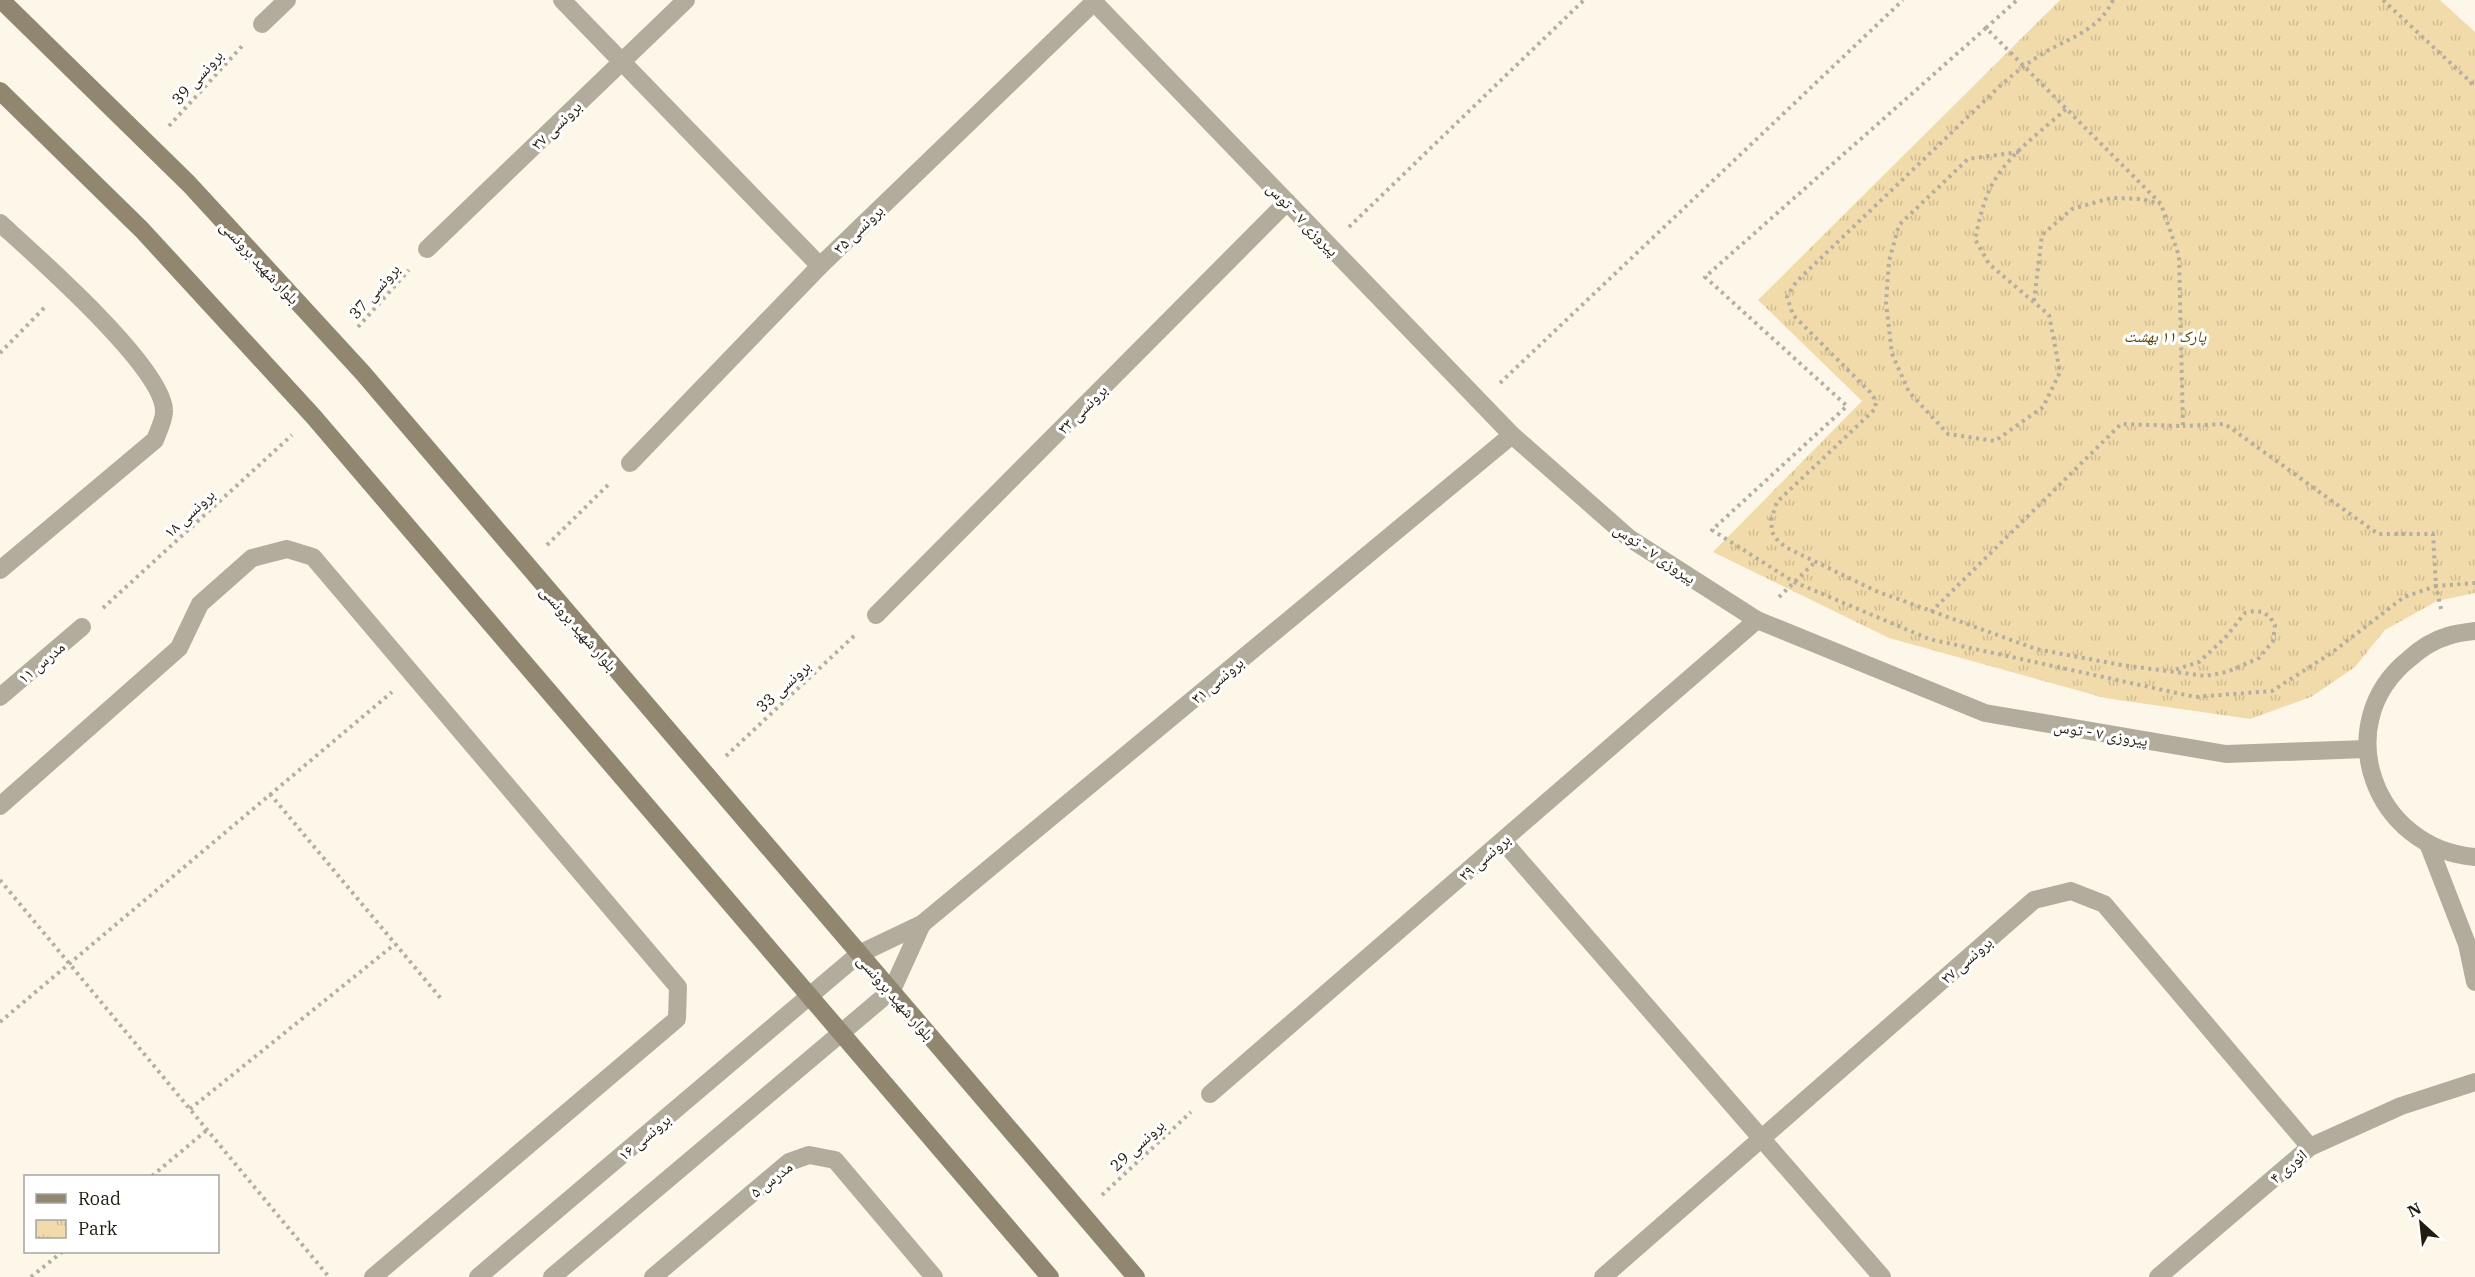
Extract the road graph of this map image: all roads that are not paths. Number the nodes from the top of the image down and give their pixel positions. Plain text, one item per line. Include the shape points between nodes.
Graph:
1 (1, 0) edge
2 (287, 0) edge
3 (562, 0) edge
4 (686, 0) edge
5 (1093, 1) edge
6 (262, 24) road end
7 (622, 62) junction
8 (0, 91) edge
9 (1287, 202) junction
10 (0, 223) edge
11 (427, 249) road end
12 (820, 266) junction
13 (1512, 435) junction
14 (630, 463) road end
15 (0, 570) edge
16 (876, 615) road end
17 (1758, 620) junction
18 (82, 627) road end
19 (2475, 631) edge
20 (0, 697) edge
21 (2367, 749) junction
22 (0, 806) edge
23 (1503, 841) junction
24 (2428, 846) junction
25 (2475, 857) edge
26 (922, 924) junction
27 (859, 954) junction
28 (2475, 982) edge
29 (892, 990) junction
30 (811, 997) junction
31 (842, 1033) junction
32 (2475, 1082) edge
33 (1210, 1094) road end
34 (1762, 1139) junction
35 (2310, 1147) junction
36 (373, 1277) edge
37 (478, 1277) edge
38 (552, 1277) edge
39 (653, 1277) edge
40 (934, 1277) edge
41 (1050, 1277) edge
42 (1136, 1277) edge
43 (1603, 1277) edge
44 (1882, 1277) edge
45 (2158, 1277) edge

1 - 27 street, بلوار شهید برونسی via 189,184 340,348
2 - 6 street
3 - 7 street
4 - 7 street, برونسی ۳۷
5 - 9 street, پیروزی ۷ - توس
5 - 12 street, برونسی ۳۵
7 - 11 street, برونسی ۳۷
7 - 12 street
8 - 30 street via 142,230 313,416
9 - 13 street, پیروزی ۷ - توس
9 - 16 street, برونسی ۳۳
10 - 15 street via 68,284 153,378 165,410 156,440
12 - 14 street, برونسی ۳۵
13 - 17 street, پیروزی ۷ - توس via 1629,538
13 - 26 street, برونسی ۳۱
17 - 21 street, پیروزی ۷ - توس via 1985,713 2226,754
17 - 23 street, برونسی ۲۹
18 - 20 street, مدرس ۱۱
19 - 21 street via 2448,636 2421,649 2398,668 2380,692 2370,720
21 - 24 street via 2373,778 2385,806 2404,828
22 - 36 street via 179,648 200,604 252,558 287,549 313,557 678,987 677,1019
23 - 33 street, برونسی ۲۹
23 - 34 street
24 - 25 street
24 - 28 street via 2467,944
26 - 27 street, برونسی ۳۱
26 - 29 street, برونسی ۳۱
27 - 29 street, بلوار شهید برونسی
27 - 30 street, برونسی ۱۶
29 - 31 street
29 - 42 street, بلوار شهید برونسی
30 - 31 street
30 - 37 street, برونسی ۱۶
31 - 38 street
31 - 41 street
32 - 35 street, انوری ۴ via 2401,1106
34 - 35 street, برونسی ۲۷ via 2034,900 2072,891 2104,904
34 - 43 street, برونسی ۲۷
34 - 44 street
35 - 45 street, انوری ۴
39 - 40 street, مدرس ۵ via 789,1162 810,1155 835,1160

